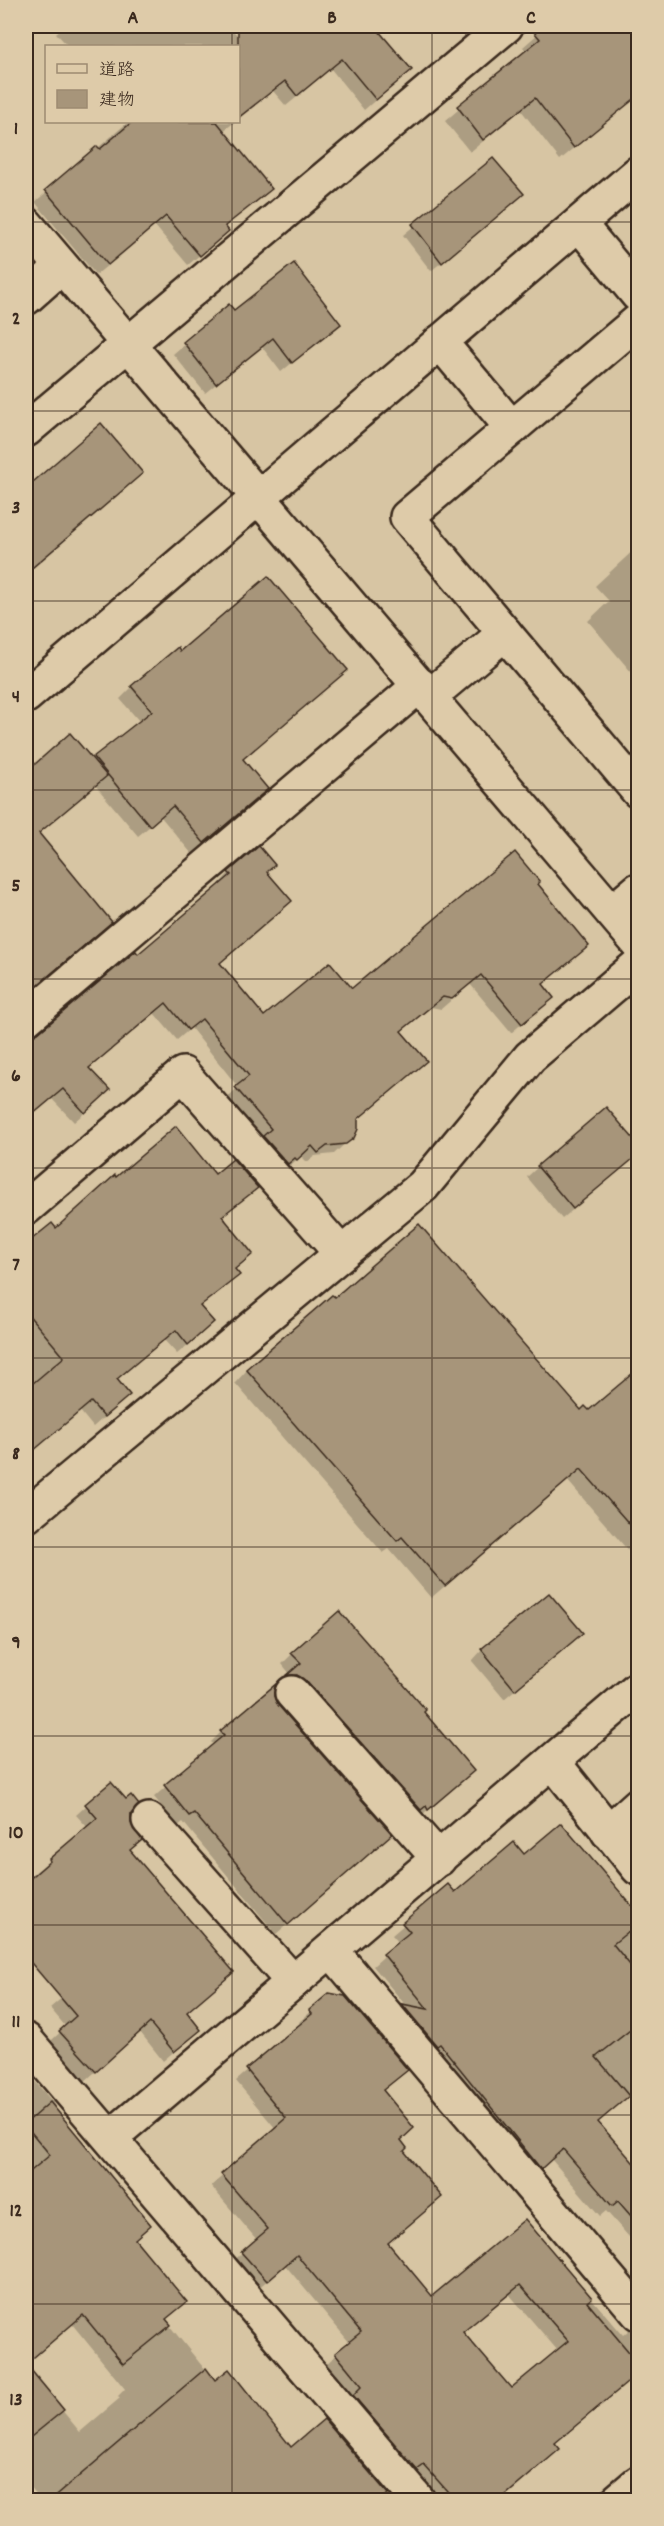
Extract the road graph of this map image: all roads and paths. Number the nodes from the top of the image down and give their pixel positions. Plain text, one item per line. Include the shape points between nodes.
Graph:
1 (506, 26) edge
2 (639, 173) edge
3 (26, 224) edge
4 (579, 224) junction
5 (61, 267) junction
6 (639, 295) edge
7 (26, 298) edge
8 (639, 321) edge
9 (440, 342) junction
10 (126, 344) junction
11 (512, 428) junction
12 (26, 429) edge
13 (259, 496) junction
14 (505, 633) junction
15 (425, 691) junction
16 (26, 696) edge
17 (639, 791) edge
18 (639, 890) edge
19 (612, 912) junction
20 (639, 943) edge
21 (639, 965) edge
22 (26, 1019) edge
23 (26, 1208) edge
24 (340, 1252) junction
25 (26, 1516) edge
26 (639, 1688) edge
27 (292, 1693) dead end
28 (553, 1762) junction
29 (639, 1805) edge
30 (149, 1820) dead end
31 (608, 1832) junction
32 (439, 1858) junction
33 (639, 1868) edge
34 (331, 1950) junction
35 (292, 1982) junction
36 (26, 2040) edge
37 (110, 2138) junction
38 (639, 2313) edge
39 (639, 2483) edge
40 (418, 2500) edge
41 (618, 2500) edge

1 - 10 street
2 - 4 street
3 - 5 street
4 - 6 street
4 - 9 street
5 - 7 street
5 - 10 street
8 - 11 street
9 - 11 street
9 - 13 street
10 - 12 street
10 - 13 street
11 - 14 street via 407,517
13 - 15 street
13 - 16 street
14 - 15 street
14 - 17 street
15 - 19 street
15 - 22 street
18 - 19 street
19 - 20 street
21 - 24 street via 530,1057 423,1186
23 - 24 street via 183,1074
24 - 25 street
26 - 28 street
27 - 32 street
28 - 31 street
28 - 32 street
29 - 31 street
30 - 35 street
31 - 33 street
32 - 34 street
34 - 35 street
34 - 38 street
35 - 37 street
36 - 37 street
37 - 40 street
39 - 41 street

